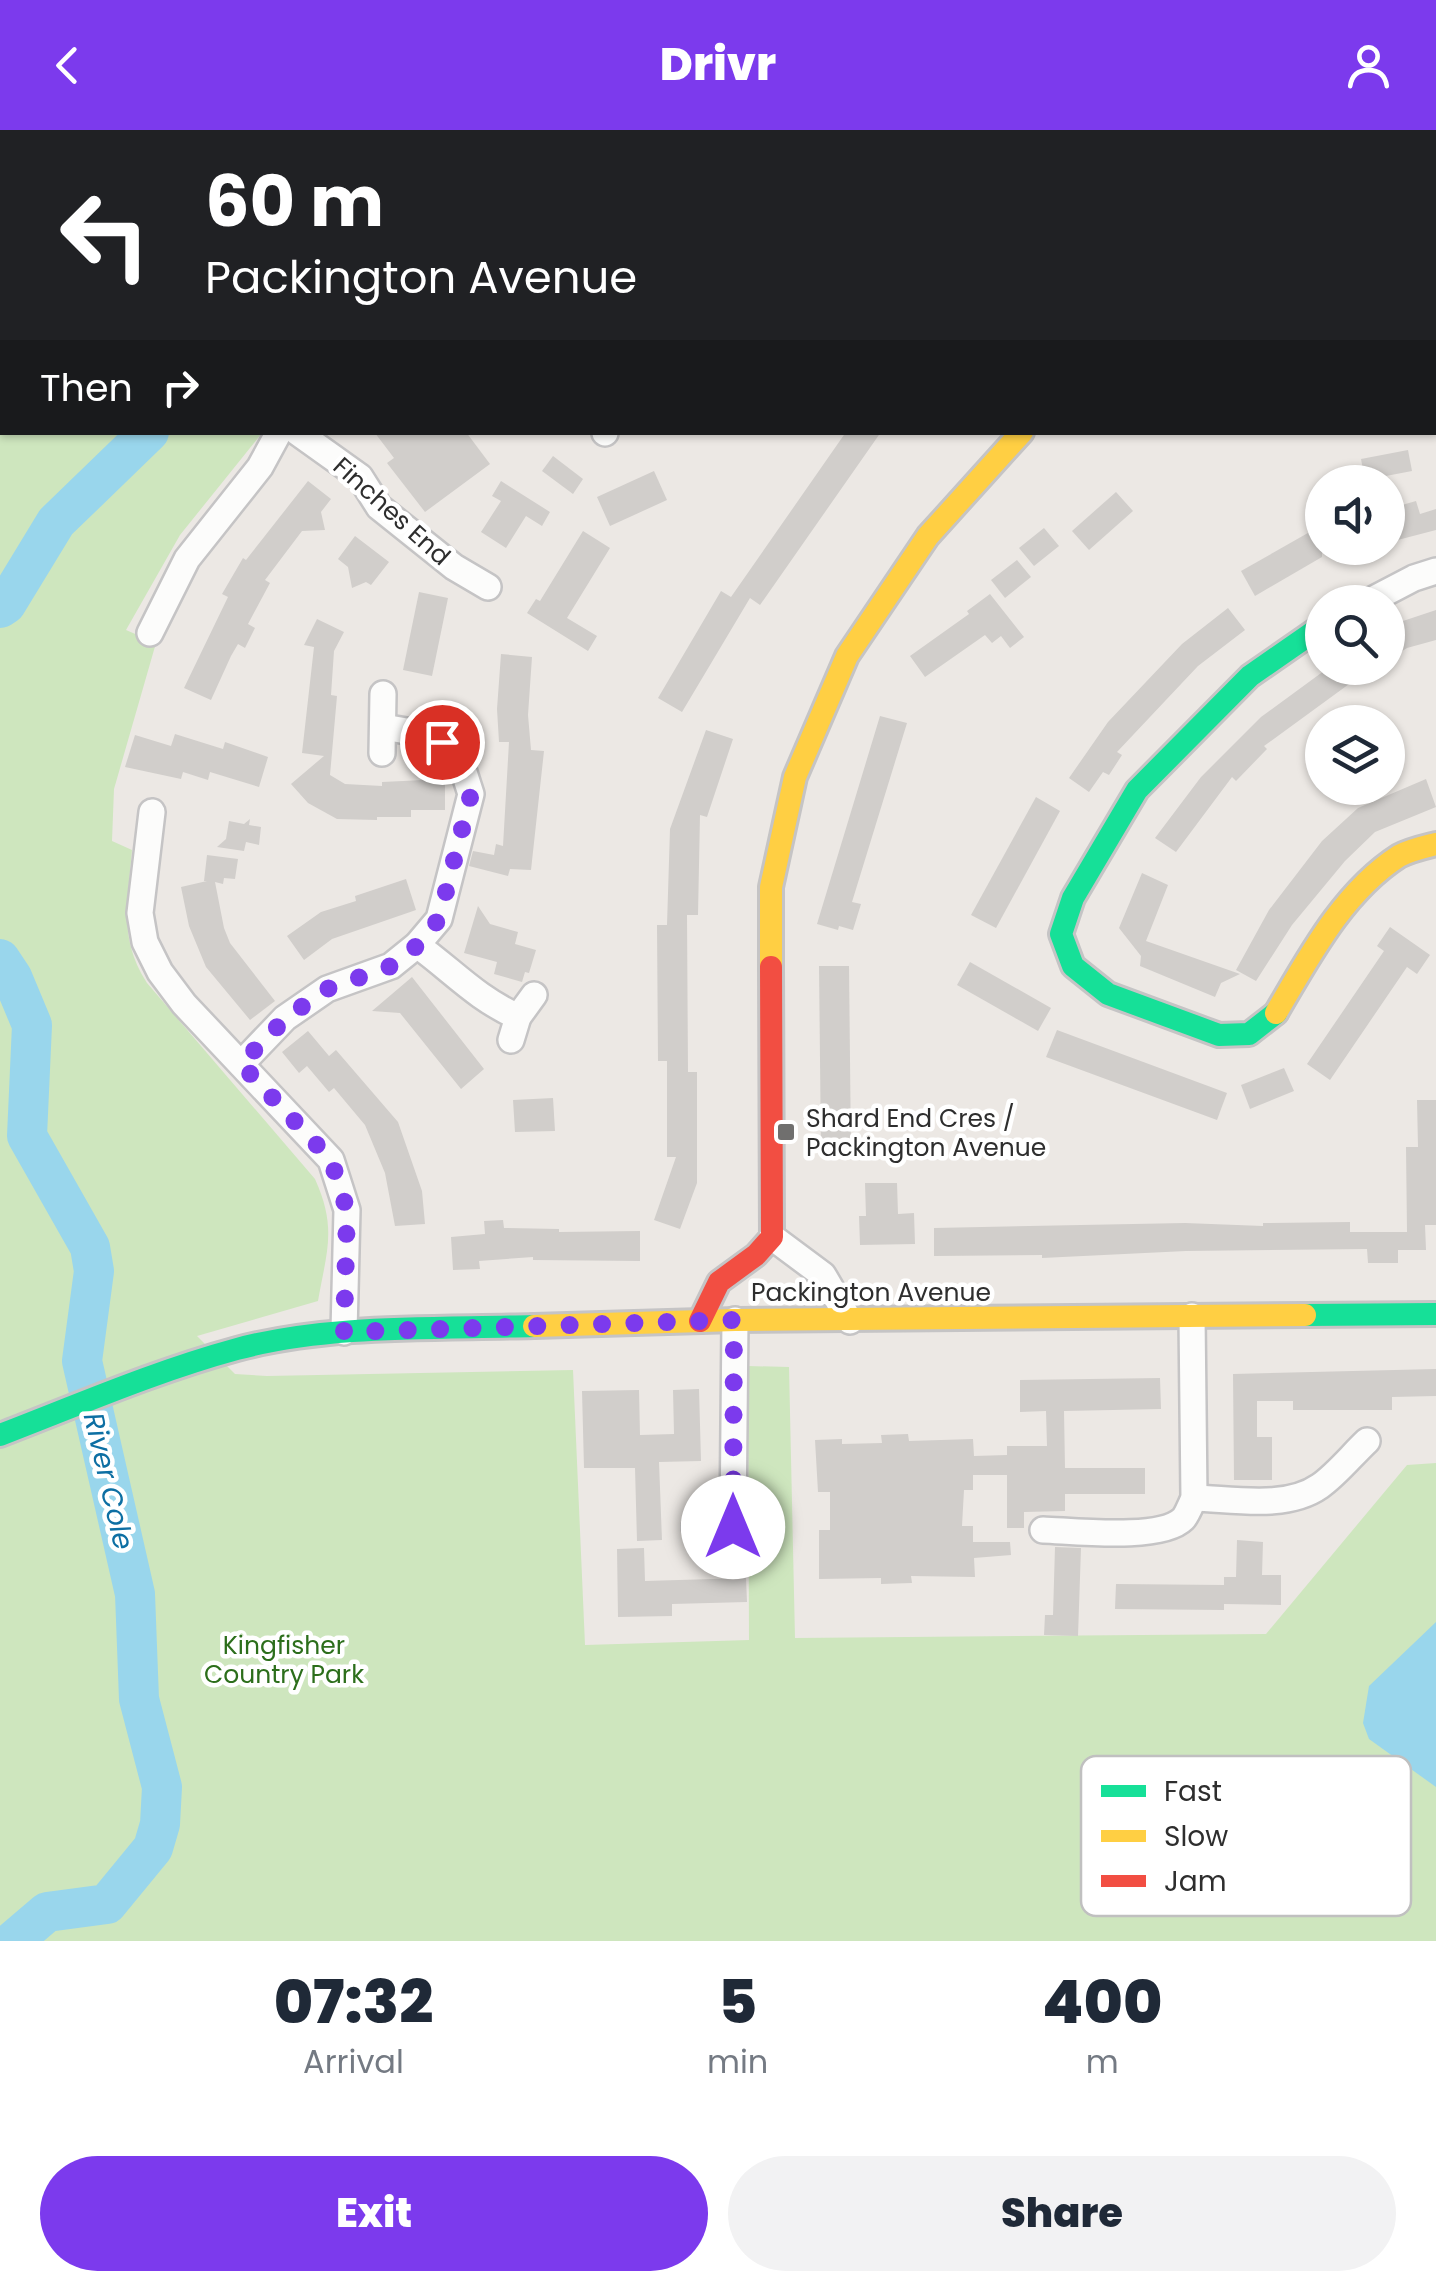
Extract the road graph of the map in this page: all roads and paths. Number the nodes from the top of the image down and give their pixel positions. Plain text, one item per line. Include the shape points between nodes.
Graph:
1 (277, 435) edge
2 (301, 435) edge
3 (1019, 435) edge
4 (1436, 572) edge
5 (1401, 585) edge
6 (488, 587) dead end
7 (150, 633) dead end
8 (1305, 638) edge
9 (383, 694) dead end
10 (152, 812) dead end
11 (1436, 844) edge
12 (418, 945) junction
13 (534, 995) dead end
14 (241, 1064) junction
15 (772, 1236) junction
16 (1436, 1314) edge
17 (1192, 1316) junction
18 (734, 1320) junction
19 (700, 1321) junction
20 (850, 1321) junction
21 (344, 1332) junction
22 (11, 1430) edge
23 (1367, 1441) dead end
24 (1194, 1498) junction
25 (695, 1526) dead end
26 (1043, 1530) dead end

1 - 7 street via 187,559
2 - 6 street, Finches End via 360,476 379,507
3 - 15 street via 928,536 846,656 795,777 771,902
4 - 5 street
8 - 11 street via 1250,676 1137,790 1073,898 1061,934 1073,966 1108,994 1220,1035 1249,1034 1273,1018 1314,948 1363,885 1402,854
9 - 12 street via 382,740 430,735 448,745 471,794 439,919
10 - 14 street via 140,914 145,942 184,1004
12 - 13 street via 514,1028
12 - 14 street via 391,966 327,989 286,1018
14 - 21 street via 331,1160 347,1210
15 - 19 street via 719,1282
15 - 20 street via 823,1275
16 - 17 street, Packington Avenue
17 - 20 street, Packington Avenue
17 - 24 street
18 - 19 street, Packington Avenue
18 - 20 street, Packington Avenue
18 - 25 street via 733,1527
19 - 21 street, Packington Avenue
21 - 22 street, Packington Avenue via 240,1348
23 - 24 street via 1303,1495
24 - 26 street via 1183,1519 1165,1528

